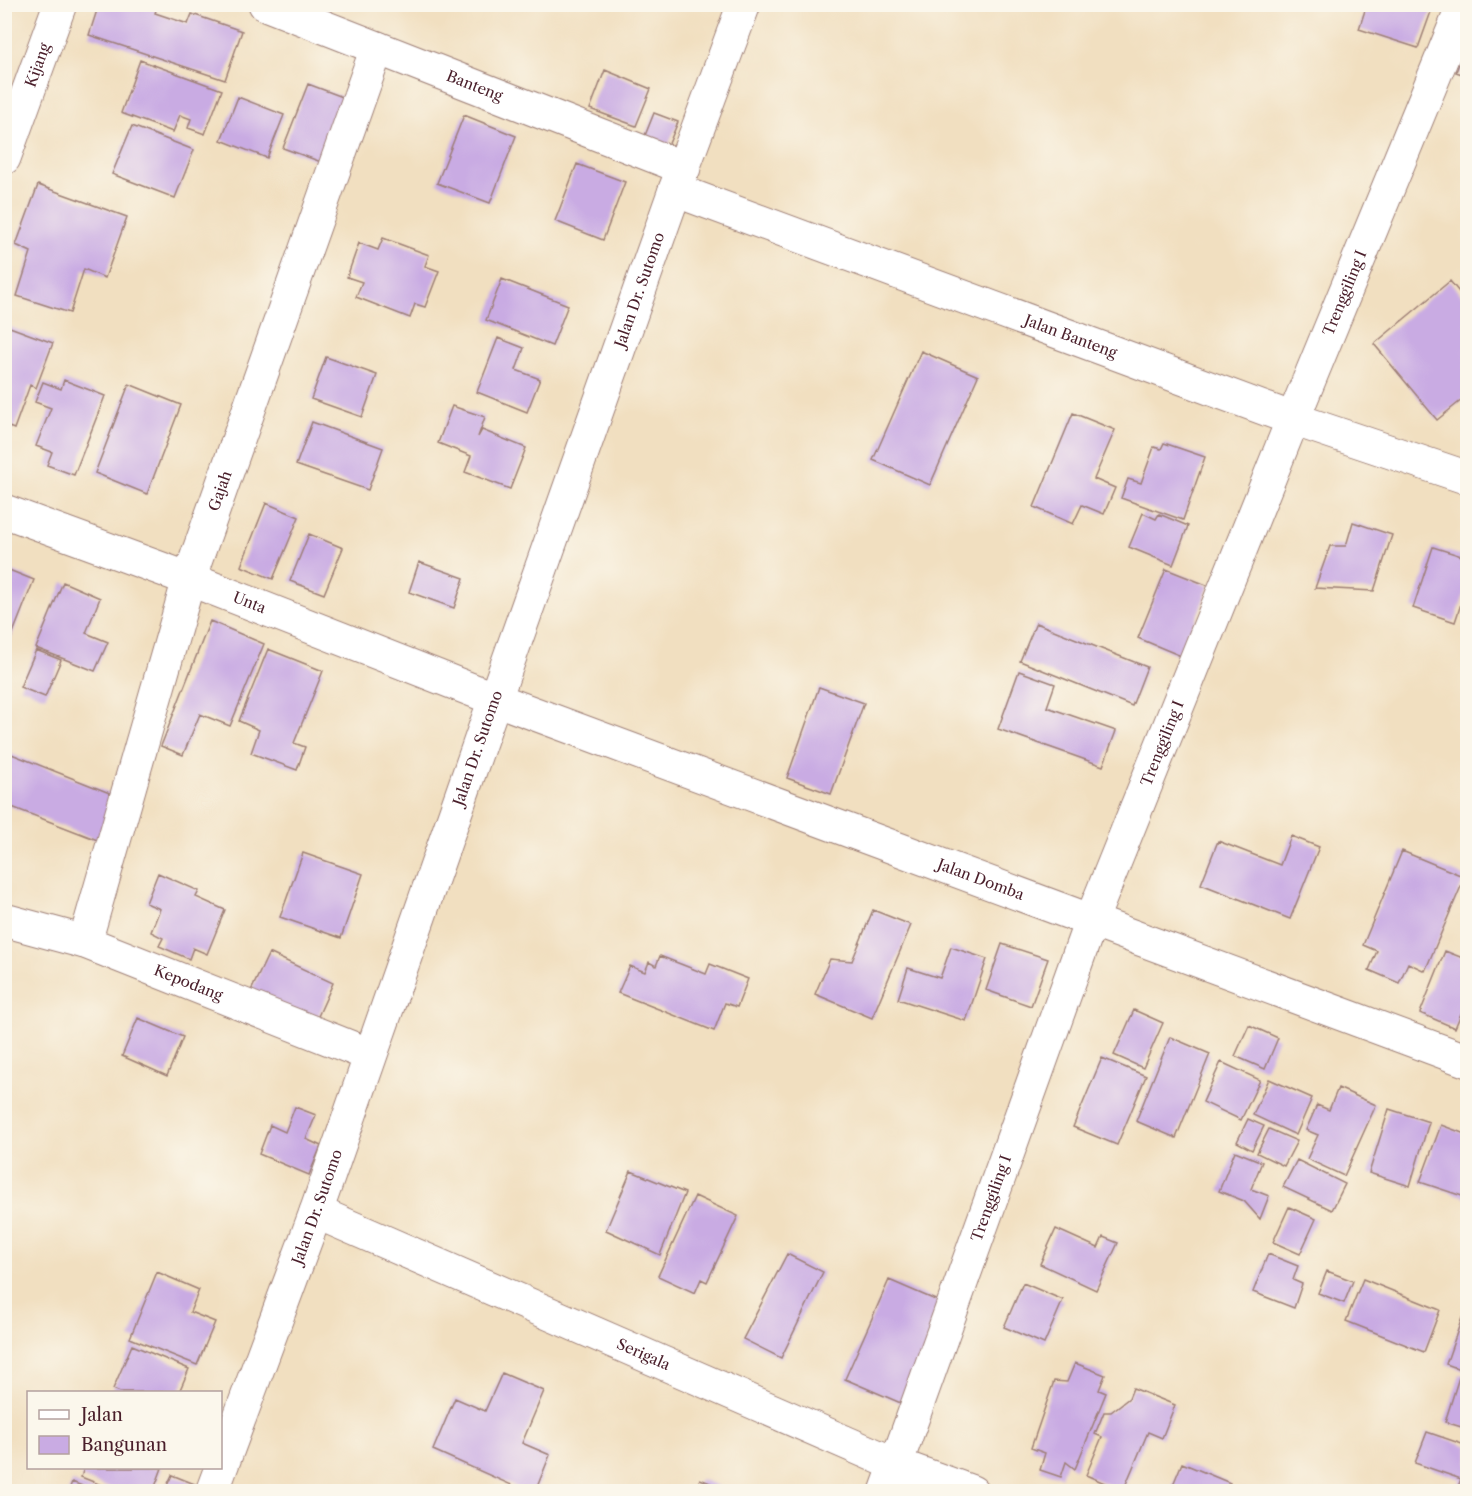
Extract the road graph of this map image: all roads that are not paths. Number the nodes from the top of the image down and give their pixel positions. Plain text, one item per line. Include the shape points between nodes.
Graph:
1 (60, 4) edge
2 (265, 4) edge
3 (744, 4) edge
4 (1464, 4) edge
5 (377, 48) junction
6 (4, 158) edge
7 (679, 179) junction
8 (1293, 419) junction
9 (1467, 478) edge
10 (4, 511) edge
11 (189, 579) junction
12 (495, 699) junction
13 (4, 920) edge
14 (1091, 921) junction
15 (86, 942) junction
16 (370, 1055) junction
17 (1467, 1061) edge
18 (316, 1212) junction
19 (222, 1464) edge
20 (220, 1469) edge
21 (891, 1478) edge
22 (212, 1491) edge
23 (972, 1491) edge

1 - 6 street, Kijang
2 - 5 street, Banteng
3 - 7 street, Jalan Dr. Sutomo
4 - 8 street, Trenggiling I
5 - 7 street, Banteng
5 - 11 street, Gajah
7 - 8 street, Jalan Banteng
7 - 12 street, Jalan Dr. Sutomo
8 - 9 street, Jalan Banteng
8 - 14 street, Trenggiling I
10 - 11 street, Unta
11 - 12 street, Unta
11 - 15 street, Gajah
12 - 14 street, Jalan Domba
12 - 16 street, Jalan Dr. Sutomo
13 - 15 street, Kepodang
14 - 17 street, Jalan Domba
14 - 21 street, Trenggiling I
15 - 16 street, Kepodang
16 - 18 street, Jalan Dr. Sutomo
18 - 19 street, Jalan Dr. Sutomo
18 - 21 street, Serigala
20 - 22 street, Jalan Dr. Sutomo
21 - 23 street, Serigala

